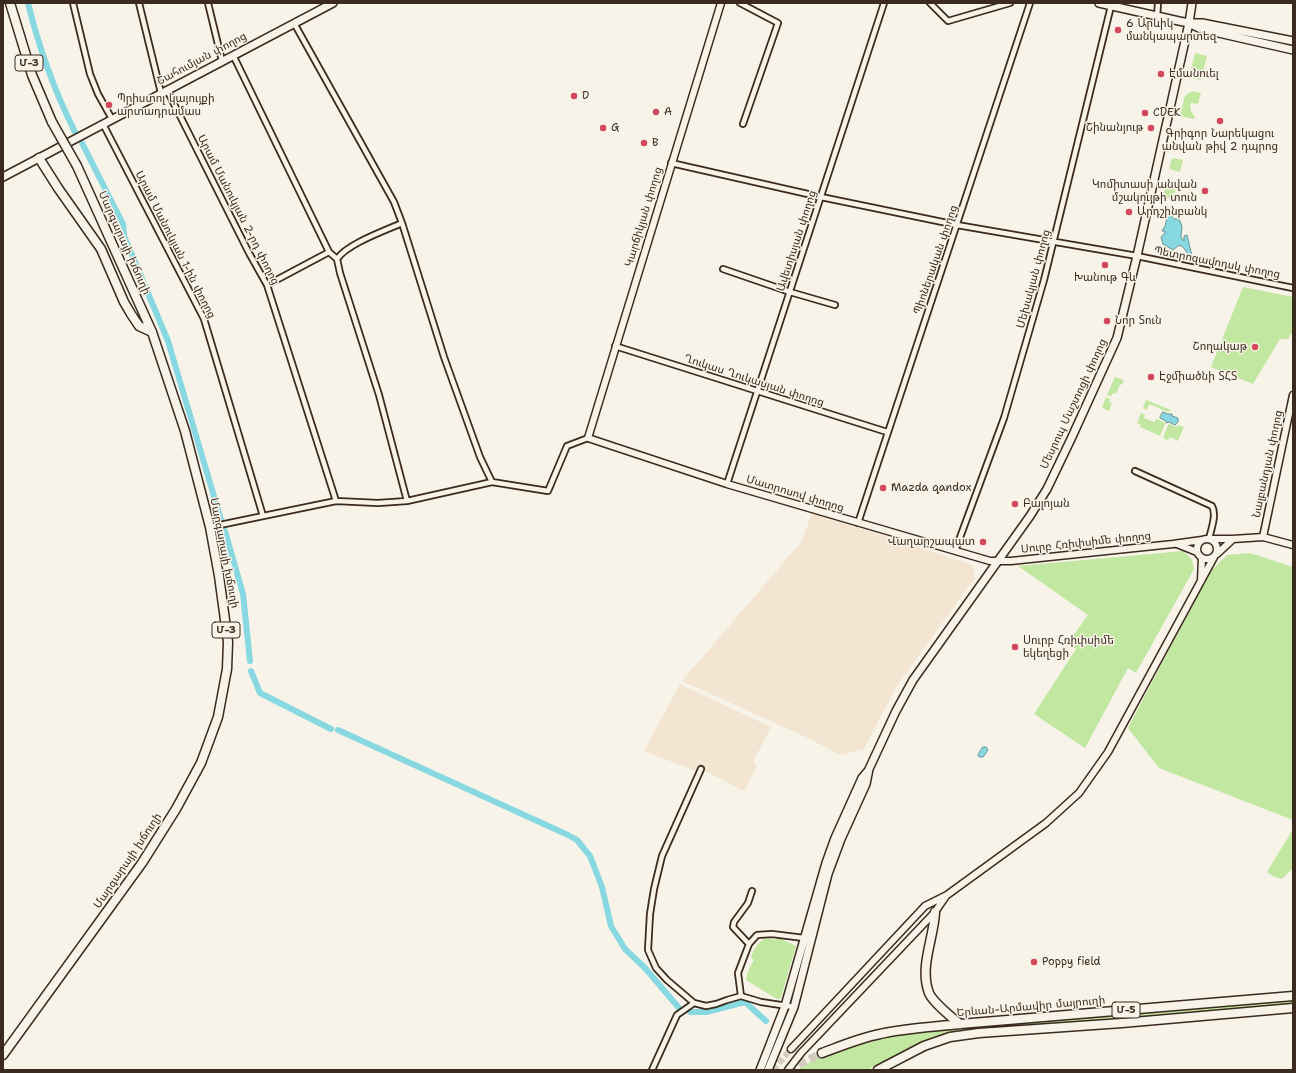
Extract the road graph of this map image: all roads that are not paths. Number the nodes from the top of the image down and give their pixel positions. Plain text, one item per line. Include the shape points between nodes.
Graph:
1 (10, 3) edge
2 (73, 3) edge
3 (139, 3) edge
4 (208, 3) edge
5 (333, 3) edge
6 (721, 3) edge
7 (740, 3) edge
8 (884, 3) edge
9 (930, 3) edge
10 (1010, 3) edge
11 (1030, 3) edge
12 (1099, 3) edge
13 (1158, 3) edge
14 (1192, 3) edge
15 (1111, 6) junction
16 (1157, 17) junction
17 (294, 23) junction
18 (1189, 23) junction
19 (1293, 41) edge
20 (1293, 50) edge
21 (233, 56) junction
22 (222, 61) junction
23 (164, 92) junction
24 (112, 119) junction
25 (103, 124) junction
26 (743, 124) dead end
27 (39, 158) junction
28 (672, 163) junction
29 (3, 177) edge
30 (821, 197) junction
31 (402, 223) junction
32 (957, 225) junction
33 (1054, 242) junction
34 (329, 252) junction
35 (1137, 256) junction
36 (337, 259) junction
37 (723, 269) dead end
38 (267, 285) junction
39 (1293, 288) edge
40 (790, 292) junction
41 (835, 305) dead end
42 (152, 332) junction
43 (615, 346) junction
44 (756, 391) junction
45 (1293, 395) edge
46 (887, 432) junction
47 (588, 438) junction
48 (1134, 471) dead end
49 (492, 482) junction
50 (727, 484) junction
51 (407, 500) junction
52 (336, 501) junction
53 (263, 516) junction
54 (858, 523) junction
55 (210, 527) junction
56 (1263, 537) junction
57 (1209, 538) junction
58 (1202, 540) junction
59 (1234, 540) junction
60 (1176, 544) junction
61 (1293, 545) edge
62 (955, 551) junction
63 (1197, 552) junction
64 (1215, 556) junction
65 (1202, 558) junction
66 (998, 561) junction
67 (1201, 583) junction
68 (701, 769) dead end
69 (869, 769) junction
70 (752, 891) dead end
71 (947, 895) junction
72 (935, 912) junction
73 (804, 938) junction
74 (749, 944) junction
75 (741, 996) junction
76 (1293, 996) edge
77 (694, 1003) junction
78 (785, 1006) junction
79 (794, 1007) junction
80 (1293, 1008) edge
81 (960, 1024) junction
82 (791, 1049) tunnel mouth
83 (822, 1053) tunnel mouth
84 (3, 1056) edge
85 (652, 1070) edge
86 (760, 1070) edge
87 (768, 1070) edge
88 (788, 1070) edge
89 (878, 1070) edge

1 - 42 highway, Մարգարայի խճուղի / Մ-3, bridge via 32,75 52,122 77,166
2 - 24 street via 90,74
3 - 23 street, Արամ Մանուկյան 2-րդ փողոց
4 - 22 street
5 - 17 main road, Շահումյան փողոց
6 - 28 street, Կարճիկյան փողոց
7 - 26 street via 778,23
8 - 30 street, Ավետիսյան փողոց
9 - 10 street via 948,21
11 - 32 street, Պիոներական փողոց
12 - 15 main road
13 - 16 street
14 - 18 main road, Մեսրոպ Մաշտոցի փողոց
15 - 16 main road
15 - 33 street, Մեխակյան փողոց
16 - 18 main road
17 - 21 main road, Շահումյան փողոց
17 - 31 street via 394,202
18 - 19 main road via 1202,23
18 - 20 main road via 1201,29
18 - 35 main road, Մեսրոպ Մաշտոցի փողոց
21 - 22 main road, Շահումյան փողոց
21 - 34 street
22 - 23 main road, Շահումյան փողոց
23 - 24 main road, Շահումյան փողոց
23 - 38 street, Արամ Մանուկյան 2-րդ փողոց
24 - 25 main road, Շահումյան փողոց
25 - 27 main road, Շահումյան փողոց
25 - 53 street, Արամ Մանուկյան 1-ին փողոց via 204,319
27 - 29 main road, Շահումյան փողոց
27 - 42 highway via 101,249 131,314 139,326
28 - 30 street, Պետրոզավոդսկ փողոց
28 - 43 street, Կարճիկյան փողոց
30 - 32 street, Պետրոզավոդսկ փողոց
30 - 40 street, Ավետիսյան փողոց
31 - 36 street via 341,253
31 - 49 street via 444,357 480,457
32 - 33 street, Պետրոզավոդսկ փողոց
32 - 46 street, Պիոներական փողոց
33 - 35 street, Պետրոզավոդսկ փողոց
33 - 62 street, Մեխակյան փողոց via 1004,418
34 - 36 street
34 - 38 street
35 - 39 street, Պետրոզավոդսկ փողոց
35 - 66 main road, Մեսրոպ Մաշտոցի փողոց via 1118,336 1106,364 1047,489
36 - 51 street via 379,396
37 - 40 street
38 - 52 street, Արամ Մանուկյան 2-րդ փողոց
40 - 41 street
40 - 44 street, Ավետիսյան փողոց
42 - 55 highway, Մարգարայի խճուղի / Մ-3 via 185,431
43 - 44 street, Ղուկաս Ղուկասյան փողոց
43 - 47 street, Կարճիկյան փողոց
44 - 46 street, Ղուկաս Ղուկասյան փողոց
44 - 50 street, Ավետիսյան փողոց
45 - 56 street, Նալբանդյան փողոց
46 - 54 street, Պիոներական փողոց
47 - 49 street via 567,446 548,491
47 - 50 street, Մատրոսով փողոց
48 - 57 street via 1212,506 1214,514
49 - 51 street
50 - 54 street, Մատրոսով փողոց
51 - 52 street via 378,503
52 - 53 street
53 - 55 street
54 - 62 street, Մատրոսով փողոց
55 - 84 highway, Մարգարայի խճուղի / Մ-3 via 228,642 227,669 218,716 201,763 153,847
56 - 59 street
56 - 61 street
57 - 58 street
57 - 59 street
57 - 64 street via 1217,545
58 - 60 street, Սուրբ Հռիփսիմե փողոց
58 - 63 street via 1197,545
59 - 64 street
60 - 63 street
60 - 66 street, Սուրբ Հռիփսիմե փողոց
62 - 66 street, Մատրոսով փողոց
63 - 65 street
64 - 65 street
64 - 67 street
65 - 67 street
66 - 69 main road, Մեսրոպ Մաշտոցի փողոց via 913,680
67 - 71 street via 1108,752 1079,793 1046,823
68 - 77 street via 662,856 650,914 648,950 656,968
69 - 73 main road via 862,778 835,838
69 - 79 main road via 866,784 828,874
70 - 74 street via 748,903 733,927
71 - 72 street
71 - 82 street via 925,906
72 - 81 highway via 925,974 929,993
72 - 88 street via 801,1053
73 - 74 street via 757,935
73 - 78 main road
74 - 75 street via 738,973
75 - 77 street via 706,1006
75 - 78 street
76 - 81 highway, Երևան-Արմավիր մայրուղի / Մ-5
77 - 85 street via 677,1014
78 - 79 street
78 - 86 main road
79 - 87 main road
80 - 89 highway, Երևան-Արմավիր մայրուղի / Մ-5 via 979,1033 924,1046
81 - 83 highway, Երևան-Արմավիր մայրուղի / Մ-5 via 880,1034

